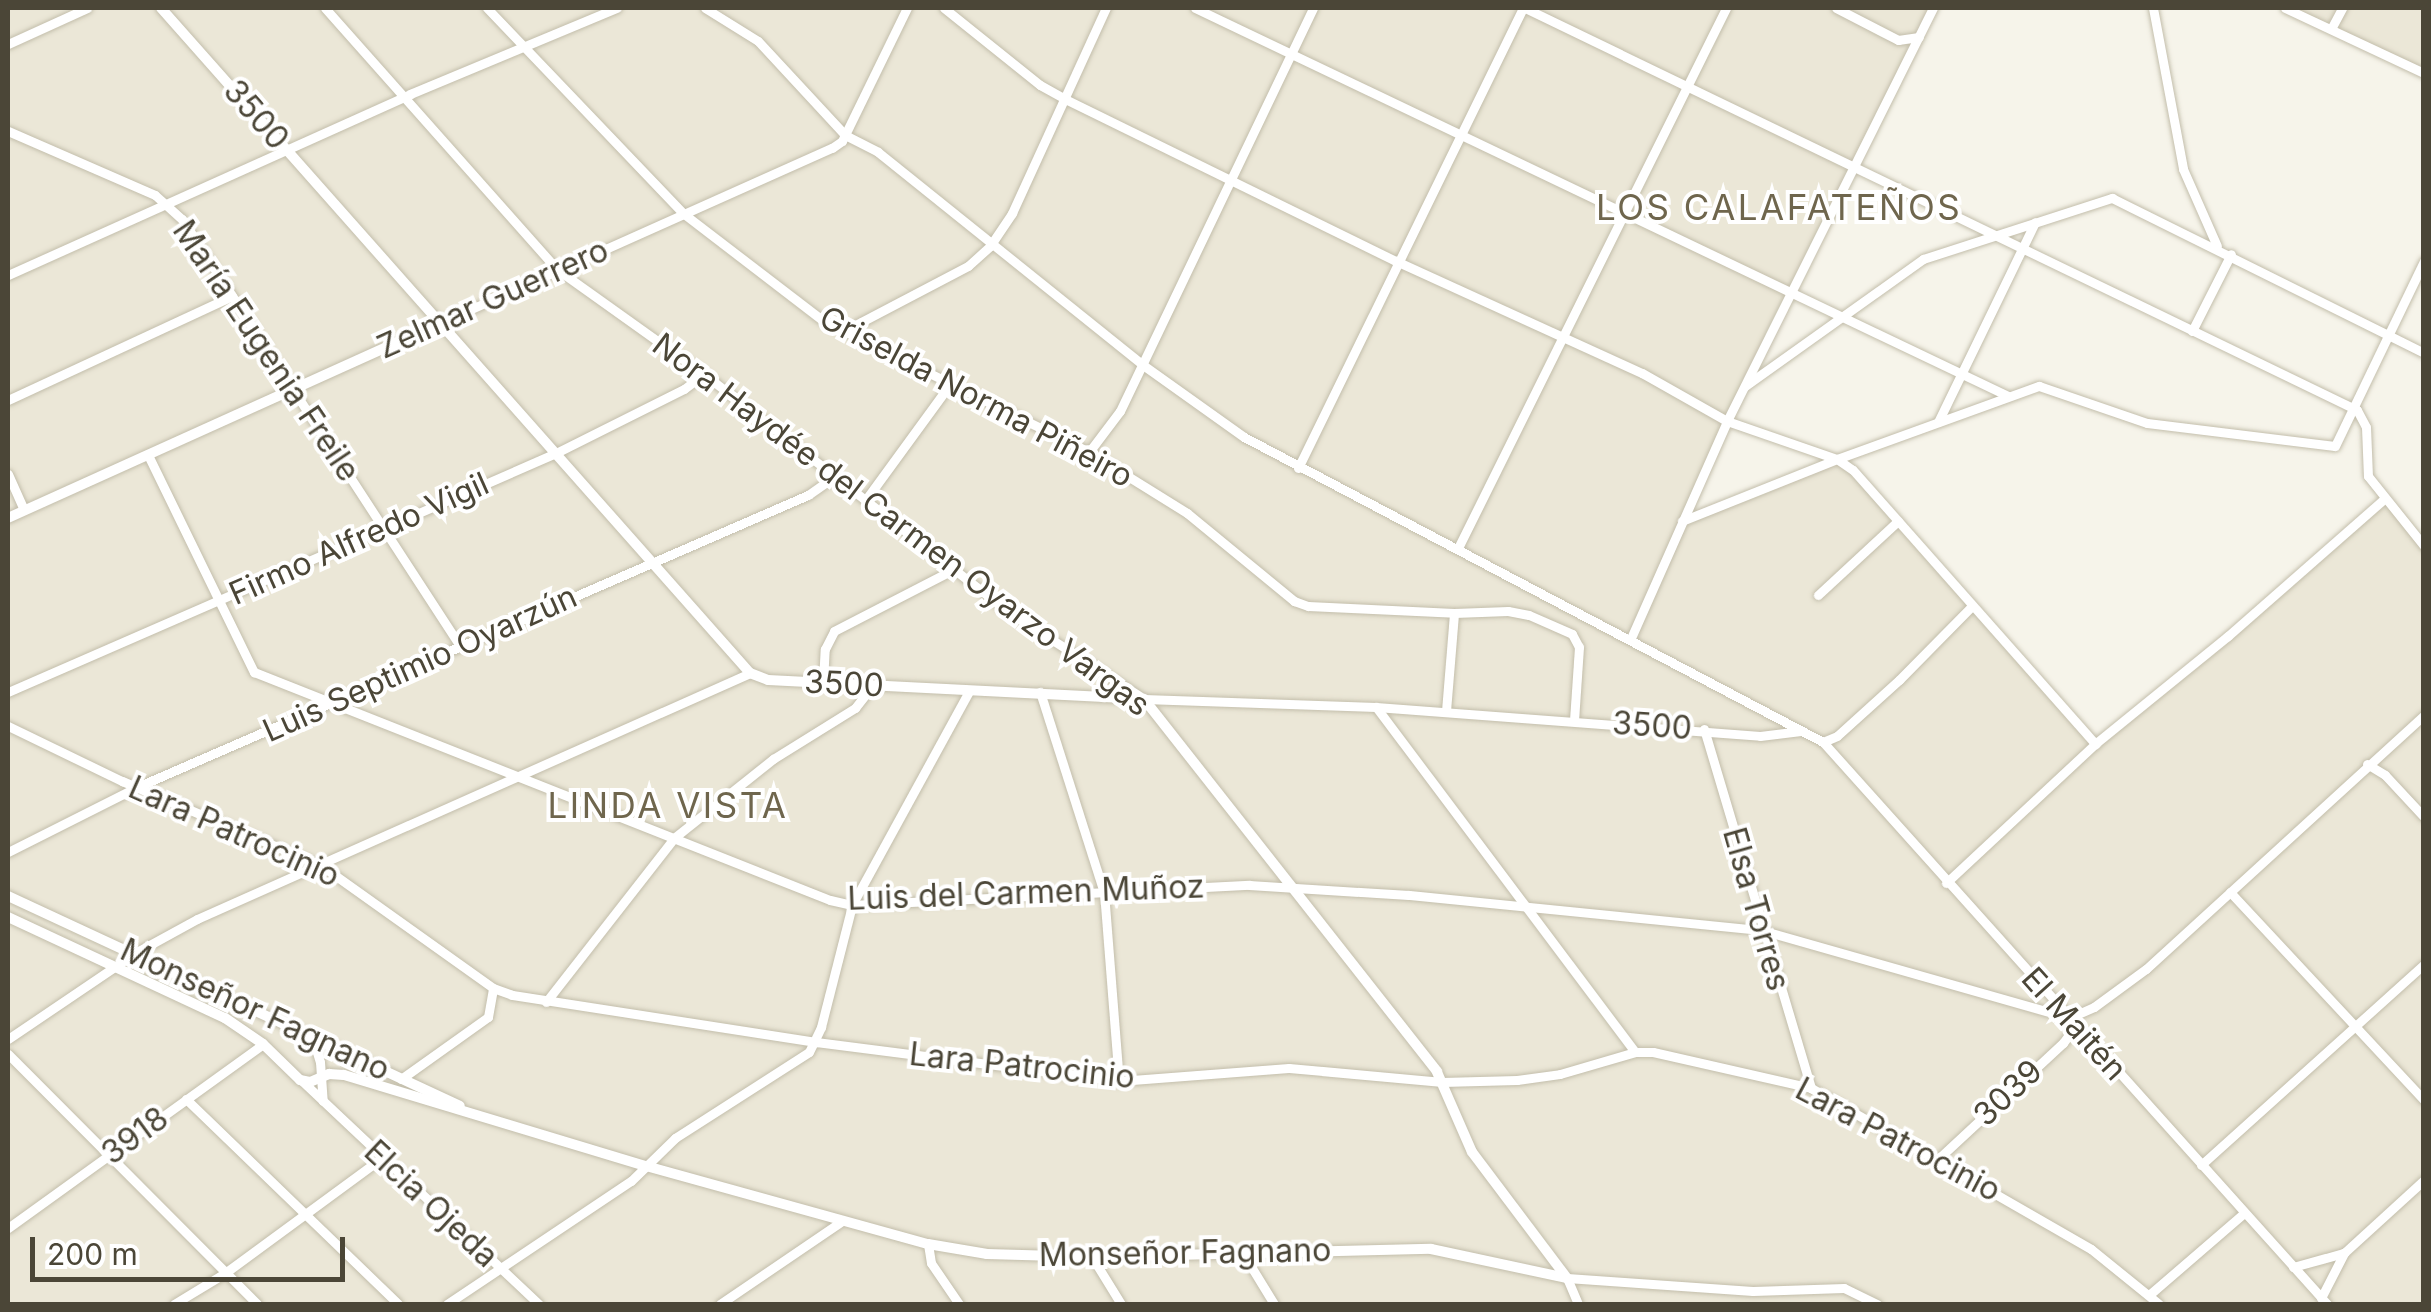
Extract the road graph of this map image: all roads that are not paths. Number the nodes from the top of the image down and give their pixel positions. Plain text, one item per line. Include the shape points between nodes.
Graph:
1 (86, 8) edge
2 (161, 8) edge
3 (324, 8) edge
4 (487, 8) edge
5 (617, 8) edge
6 (705, 8) edge
7 (907, 8) edge
8 (944, 8) edge
9 (1106, 8) edge
10 (1195, 8) edge
11 (1313, 8) edge
12 (1524, 8) edge
13 (1726, 8) edge
14 (1836, 8) edge
15 (1933, 8) edge
16 (2153, 8) edge
17 (2284, 8) edge
18 (2342, 8) edge
19 (2331, 30) junction
20 (1919, 37) junction
21 (8, 44) edge
22 (522, 47) junction
23 (1291, 54) junction
24 (2424, 73) edge
25 (1686, 88) junction
26 (406, 96) junction
27 (1063, 98) junction
28 (8, 130) edge
29 (1458, 134) junction
30 (845, 135) junction
31 (286, 150) junction
32 (1853, 168) junction
33 (1230, 181) junction
34 (167, 203) junction
35 (1625, 213) junction
36 (684, 214) junction
37 (2035, 222) junction
38 (1995, 236) junction
39 (990, 246) junction
40 (2218, 248) junction
41 (2022, 249) junction
42 (2230, 254) junction
43 (1396, 261) junction
44 (2424, 261) edge
45 (558, 270) junction
46 (8, 274) edge
47 (1792, 295) junction
48 (232, 296) junction
49 (1840, 317) junction
50 (440, 323) junction
51 (844, 331) junction
52 (2192, 331) junction
53 (2390, 336) junction
54 (1564, 338) junction
55 (2424, 353) edge
56 (1143, 365) junction
57 (704, 374) junction
58 (1962, 374) junction
59 (950, 383) junction
60 (1745, 386) junction
61 (292, 390) junction
62 (2008, 396) junction
63 (8, 400) edge
64 (2355, 409) junction
65 (1726, 421) junction
66 (1938, 422) junction
67 (1089, 452) junction
68 (556, 453) junction
69 (148, 455) junction
70 (1837, 458) junction
71 (1298, 468) junction
72 (8, 474) edge
73 (832, 478) junction
74 (866, 498) junction
75 (2383, 500) junction
76 (24, 510) junction
77 (8, 518) edge
78 (1682, 521) junction
79 (1898, 521) junction
80 (382, 529) junction
81 (2424, 546) edge
82 (1458, 548) junction
83 (652, 562) junction
84 (956, 568) junction
85 (1534, 590) junction
86 (1818, 595) dead end
87 (217, 602) junction
88 (1971, 608) junction
89 (1454, 613) junction
90 (1523, 614) junction
91 (1631, 638) junction
92 (460, 646) junction
93 (750, 673) junction
94 (823, 682) junction
95 (873, 685) junction
96 (968, 690) junction
97 (8, 692) edge
98 (1040, 692) junction
99 (1144, 699) junction
100 (328, 704) junction
101 (1376, 707) junction
102 (1446, 711) junction
103 (2424, 715) edge
104 (1574, 720) junction
105 (8, 726) edge
106 (1704, 729) junction
107 (1801, 731) junction
108 (1823, 742) junction
109 (2095, 744) junction
110 (2368, 764) junction
111 (522, 777) junction
112 (137, 787) junction
113 (2424, 817) edge
114 (674, 838) junction
115 (8, 852) edge
116 (322, 866) junction
117 (1946, 883) junction
118 (1294, 887) junction
119 (1104, 892) junction
120 (2230, 892) junction
121 (8, 896) edge
122 (852, 905) junction
123 (1530, 909) junction
124 (8, 917) edge
125 (1761, 930) junction
126 (135, 953) junction
127 (2424, 964) edge
128 (116, 965) junction
129 (494, 988) junction
130 (546, 1002) junction
131 (2073, 1022) junction
132 (2355, 1024) junction
133 (312, 1036) junction
134 (8, 1039) edge
135 (816, 1042) junction
136 (263, 1044) junction
137 (1634, 1052) junction
138 (8, 1054) edge
139 (320, 1076) junction
140 (401, 1079) junction
141 (300, 1080) junction
142 (1118, 1081) junction
143 (1442, 1082) junction
144 (1811, 1088) junction
145 (186, 1098) junction
146 (2424, 1100) edge
147 (324, 1104) junction
148 (502, 1124) junction
149 (110, 1155) junction
150 (380, 1158) junction
151 (1938, 1159) junction
152 (2201, 1165) junction
153 (646, 1166) junction
154 (2424, 1180) edge
155 (2244, 1213) junction
156 (305, 1214) junction
157 (842, 1221) junction
158 (8, 1228) edge
159 (928, 1244) junction
160 (2344, 1253) junction
161 (1244, 1254) junction
162 (1092, 1257) junction
163 (2293, 1266) junction
164 (501, 1268) junction
165 (226, 1273) junction
166 (1568, 1278) junction
167 (2149, 1295) junction
168 (2324, 1301) edge
169 (174, 1304) edge
170 (257, 1304) edge
171 (398, 1304) edge
172 (446, 1304) edge
173 (539, 1304) edge
174 (720, 1304) edge
175 (959, 1304) edge
176 (1121, 1304) edge
177 (1274, 1304) edge
178 (1578, 1304) edge
179 (1877, 1304) edge
180 (2159, 1304) edge

1 - 21 street
2 - 31 street, 3500
3 - 26 street, Nora Haydée del Carmen Oyarzo Vargas
4 - 22 street, Griselda Norma Piñeiro
5 - 22 street
6 - 30 street via 758,41
7 - 30 street
8 - 27 street
9 - 27 street
10 - 23 street
11 - 23 street
12 - 25 street
12 - 29 street
13 - 25 street
14 - 20 street via 1898,40
15 - 20 street
16 - 40 street via 2183,169
17 - 19 street
18 - 19 street
19 - 24 street
20 - 32 street
22 - 26 street
22 - 36 street, Griselda Norma Piñeiro
23 - 29 street
23 - 33 street
25 - 32 street
25 - 35 street
26 - 31 street
26 - 45 street, Nora Haydée del Carmen Oyarzo Vargas
27 - 33 street
27 - 39 street via 1012,213
28 - 34 street, María Eugenia Freile
29 - 35 street
29 - 43 street
30 - 36 street, Zelmar Guerrero via 832,148
30 - 39 street via 878,152
31 - 34 street
31 - 50 street, 3500
32 - 38 street
32 - 47 street
33 - 43 street
33 - 56 street
34 - 46 street
34 - 48 street, María Eugenia Freile
35 - 47 street
35 - 54 street
36 - 45 street, Zelmar Guerrero
36 - 51 street, Griselda Norma Piñeiro
37 - 38 street
37 - 40 street via 2112,198
37 - 41 street
38 - 41 street
38 - 49 street via 1923,260
39 - 51 street via 968,266
39 - 56 street
40 - 42 street
41 - 52 street
41 - 58 street
42 - 52 street
42 - 53 street
43 - 54 street
43 - 71 street
44 - 53 street
45 - 50 street, Zelmar Guerrero
45 - 57 street, Nora Haydée del Carmen Oyarzo Vargas
47 - 49 street
47 - 60 street
48 - 61 street, María Eugenia Freile
48 - 63 street
49 - 58 street
49 - 60 street
50 - 61 street, Zelmar Guerrero
50 - 68 street, 3500
51 - 59 street, Griselda Norma Piñeiro
52 - 64 street
53 - 55 street
53 - 64 street
54 - 65 street
54 - 82 street
56 - 67 street via 1110,428
56 - 71 street
57 - 68 street, Firmo Alfredo Vigil
57 - 73 street, Nora Haydée del Carmen Oyarzo Vargas
58 - 62 street
58 - 66 street
59 - 67 street, Griselda Norma Piñeiro
59 - 74 street
60 - 65 street
61 - 69 street, Zelmar Guerrero
61 - 80 street, María Eugenia Freile
62 - 64 street via 2049,387 2147,423 2330,446 2340,442
62 - 66 street
64 - 75 street via 2366,427 2368,476
65 - 70 street
65 - 78 street
66 - 70 street
67 - 89 street, Griselda Norma Piñeiro via 1188,513 1294,601
68 - 80 street, Firmo Alfredo Vigil
68 - 83 street, 3500
69 - 76 street, Zelmar Guerrero
69 - 87 street, Luis del Carmen Muñoz
70 - 78 street
70 - 79 street
71 - 82 street
72 - 76 street
73 - 74 street, Nora Haydée del Carmen Oyarzo Vargas
73 - 83 street, Luis Septimio Oyarzún via 808,495
74 - 84 street, Nora Haydée del Carmen Oyarzo Vargas
75 - 81 street
75 - 109 street
76 - 77 street, Zelmar Guerrero
78 - 91 street
79 - 86 street
79 - 88 street
80 - 87 street, Firmo Alfredo Vigil
80 - 92 street, María Eugenia Freile
82 - 85 street
83 - 92 street, Luis Septimio Oyarzún
83 - 93 street, 3500
84 - 94 street via 834,631 825,649
84 - 99 street, Nora Haydée del Carmen Oyarzo Vargas via 1009,612
85 - 90 street
85 - 91 street
87 - 97 street, Firmo Alfredo Vigil
87 - 100 street, Luis del Carmen Muñoz via 254,672
88 - 108 street via 1899,680
88 - 109 street
89 - 90 street, Griselda Norma Piñeiro
89 - 102 street
90 - 104 street, Griselda Norma Piñeiro via 1578,640
91 - 107 street
92 - 100 street, Luis Septimio Oyarzún
93 - 94 street, 3500
93 - 111 street
94 - 95 street, 3500
95 - 96 street, 3500
95 - 114 street via 855,708 772,759
96 - 98 street, 3500
96 - 122 street
98 - 99 street, 3500
98 - 119 street
99 - 101 street, 3500
99 - 118 street, Nora Haydée del Carmen Oyarzo Vargas
100 - 111 street, Luis del Carmen Muñoz
100 - 112 street, Luis Septimio Oyarzún
101 - 102 street, 3500
101 - 123 street
102 - 104 street, 3500
103 - 110 street, 3039
104 - 106 street, 3500
105 - 112 street, Lara Patrocinio
106 - 107 street, 3500 via 1760,736
106 - 125 street, Elsa Torres
107 - 108 street
108 - 117 street, El Maitén
109 - 117 street
110 - 113 street
110 - 120 street, 3039
111 - 114 street, Luis del Carmen Muñoz
111 - 116 street
112 - 115 street, Luis Septimio Oyarzún
112 - 116 street, Lara Patrocinio
114 - 122 street, Luis del Carmen Muñoz
114 - 130 street
116 - 126 street
116 - 129 street, Lara Patrocinio
117 - 131 street, El Maitén
118 - 119 street, Luis del Carmen Muñoz
118 - 123 street, Luis del Carmen Muñoz
118 - 143 street, Nora Haydée del Carmen Oyarzo Vargas
119 - 122 street, Luis del Carmen Muñoz
119 - 142 street
120 - 131 street, 3039 via 2146,969
120 - 132 street
121 - 126 street, Monseñor Fagnano
122 - 135 street
123 - 125 street, Luis del Carmen Muñoz
123 - 137 street
124 - 128 street, Monseñor Fagnano
125 - 131 street, Luis del Carmen Muñoz
125 - 144 street, Elsa Torres
126 - 128 street
126 - 133 street, Monseñor Fagnano
127 - 132 street
128 - 134 street
128 - 136 street, Monseñor Fagnano
129 - 130 street, Lara Patrocinio
129 - 140 street via 488,1017
130 - 135 street, Lara Patrocinio
131 - 151 street, 3039
131 - 152 street, El Maitén
132 - 146 street
132 - 152 street
133 - 139 street
133 - 140 street, Monseñor Fagnano
135 - 142 street, Lara Patrocinio
135 - 153 street via 674,1138
136 - 141 street, Monseñor Fagnano
136 - 145 street, 3918
137 - 143 street, Lara Patrocinio via 1537,1079
137 - 144 street, Lara Patrocinio
138 - 149 street
139 - 141 street, Monseñor Fagnano
139 - 147 street
139 - 148 street, Monseñor Fagnano via 344,1074
140 - 148 street, Monseñor Fagnano
141 - 147 street, Elcia Ojeda
142 - 143 street, Lara Patrocinio via 1289,1068
143 - 166 street, Nora Haydée del Carmen Oyarzo Vargas via 1472,1152
144 - 151 street, Lara Patrocinio
145 - 149 street, 3918
145 - 156 street
147 - 150 street, Elcia Ojeda
148 - 153 street, Monseñor Fagnano
149 - 158 street, 3918
149 - 165 street
150 - 156 street
150 - 164 street, Elcia Ojeda
151 - 167 street, Lara Patrocinio via 2091,1249
152 - 155 street, El Maitén
153 - 157 street, Monseñor Fagnano
153 - 164 street
154 - 160 street
155 - 163 street, El Maitén
155 - 167 street
156 - 165 street
156 - 171 street
157 - 159 street, Monseñor Fagnano
157 - 174 street
159 - 162 street, Monseñor Fagnano via 987,1254
159 - 175 street via 931,1263
160 - 163 street
160 - 168 street
161 - 162 street, Monseñor Fagnano
161 - 166 street, Monseñor Fagnano via 1431,1249
161 - 177 street
162 - 176 street
163 - 168 street, El Maitén
164 - 172 street
164 - 173 street, Elcia Ojeda
165 - 169 street
165 - 170 street
166 - 178 street
166 - 179 street, Monseñor Fagnano via 1753,1291 1844,1288
167 - 180 street, Lara Patrocinio

